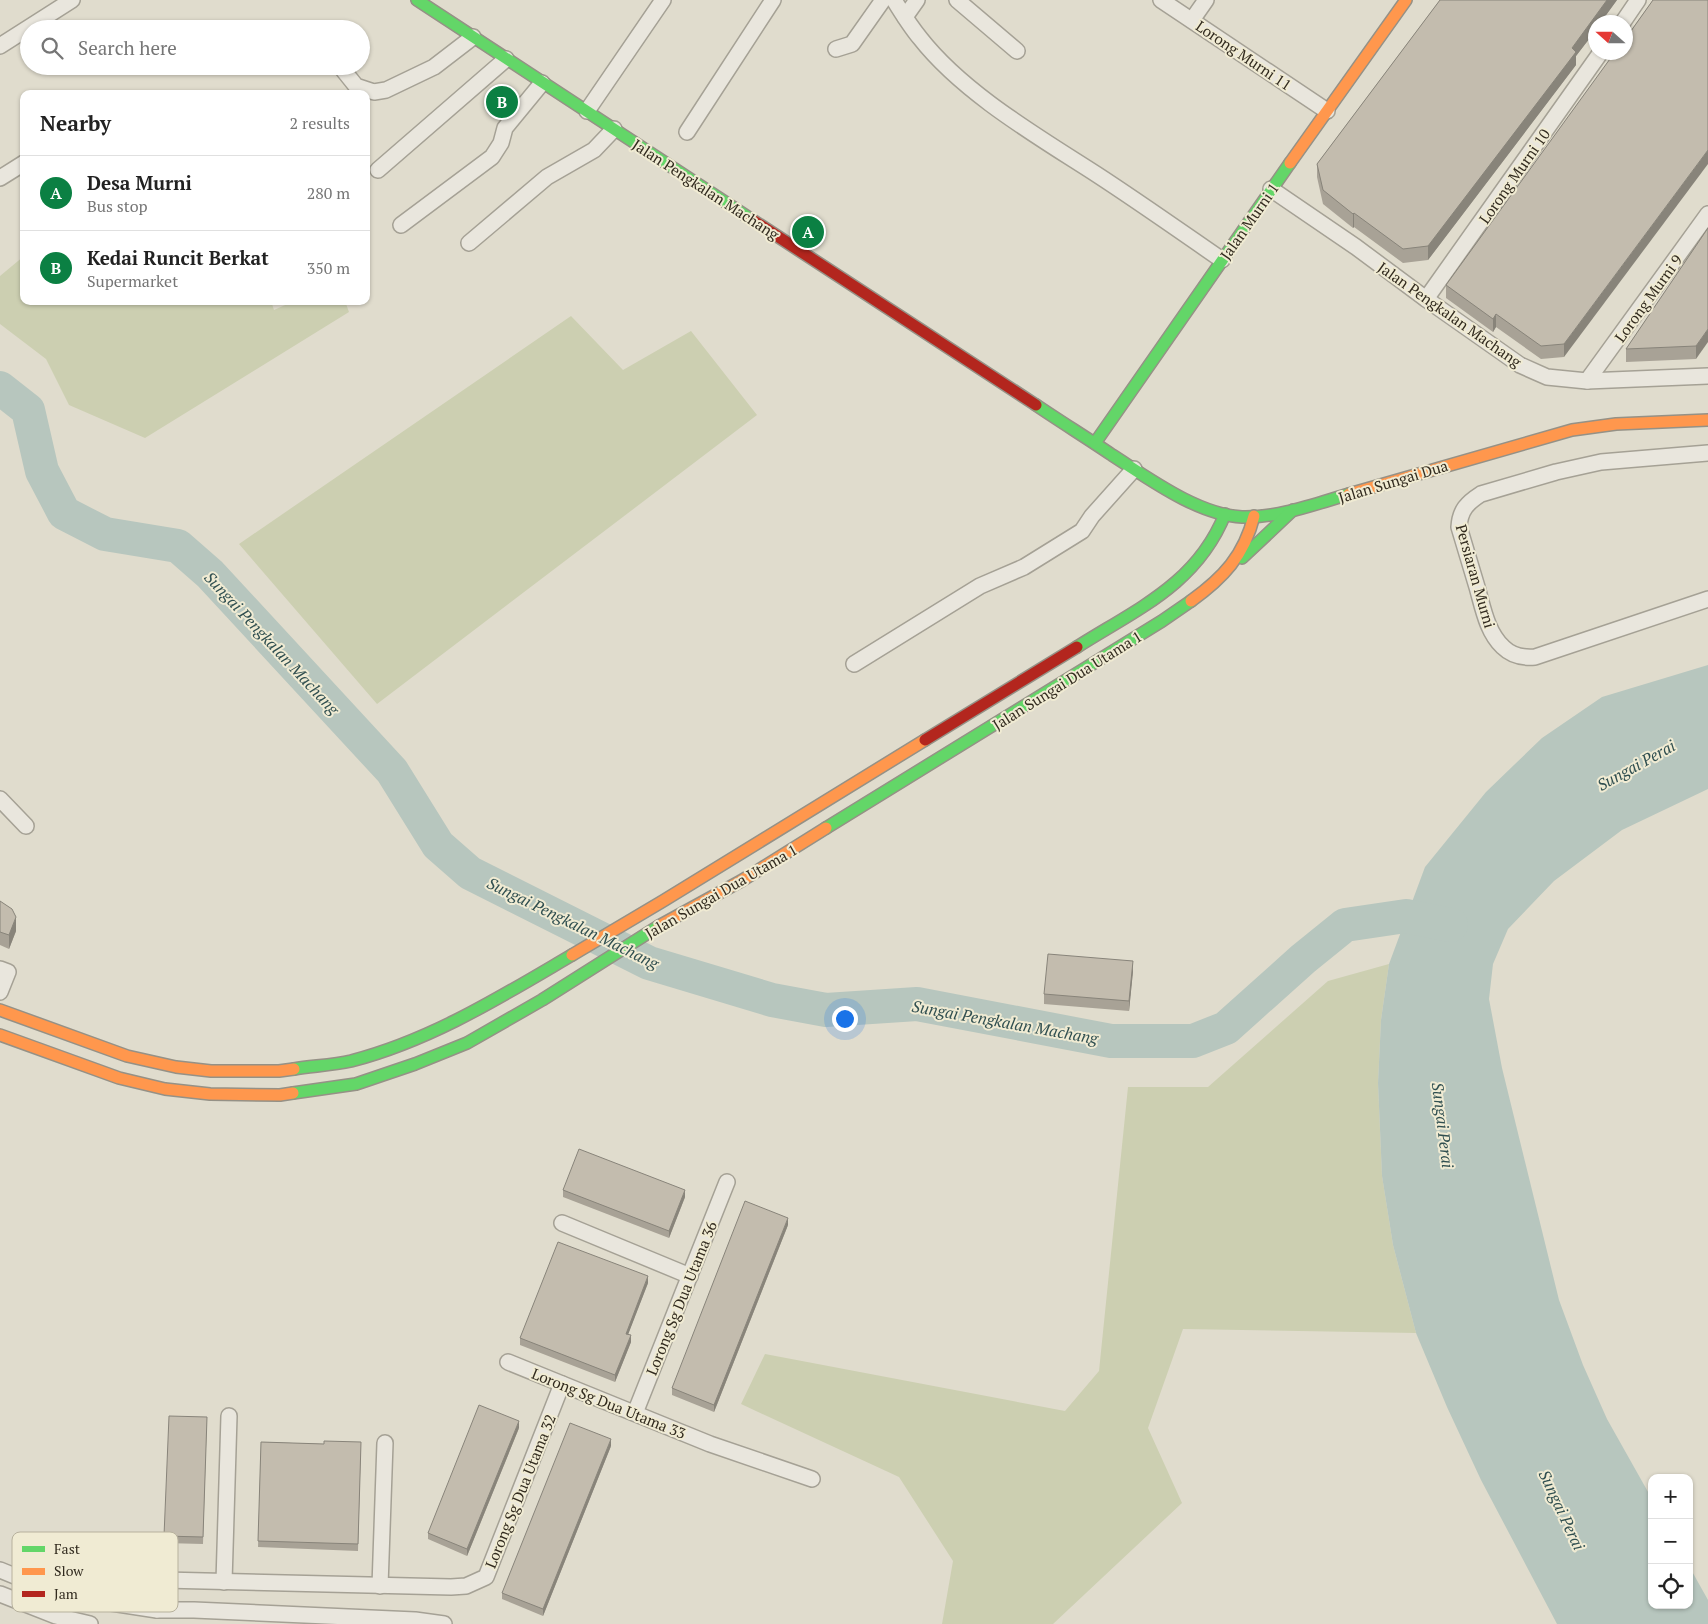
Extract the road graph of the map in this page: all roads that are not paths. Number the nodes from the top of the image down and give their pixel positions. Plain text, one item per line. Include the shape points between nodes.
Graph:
1 (72, 0) edge
2 (417, 0) edge
3 (663, 0) edge
4 (773, 0) edge
5 (883, 0) edge
6 (894, 0) edge
7 (917, 0) edge
8 (957, 0) edge
9 (1161, 0) edge
10 (1206, 0) edge
11 (1406, 0) edge
12 (1638, 0) edge
13 (1627, 15) edge
14 (905, 17) junction
15 (41, 20) edge
16 (1192, 20) junction
17 (20, 33) edge
18 (473, 37) junction
19 (0, 46) edge
20 (836, 49) dead end
21 (1017, 51) dead end
22 (506, 59) junction
23 (1595, 60) edge
24 (347, 75) edge
25 (542, 82) junction
26 (368, 90) edge
27 (370, 91) edge
28 (587, 111) junction
29 (1327, 111) junction
30 (614, 129) junction
31 (687, 132) dead end
32 (20, 166) edge
33 (378, 170) dead end
34 (0, 178) edge
35 (1271, 189) junction
36 (1708, 214) edge
37 (401, 225) dead end
38 (469, 243) dead end
39 (1222, 260) junction
40 (1426, 299) junction
41 (1708, 376) edge
42 (1587, 381) junction
43 (1708, 420) edge
44 (1094, 443) junction
45 (1708, 453) edge
46 (1134, 469) junction
47 (1198, 504) junction
48 (1293, 510) junction
49 (1225, 514) junction
50 (1254, 516) junction
51 (1202, 557) junction
52 (1226, 572) junction
53 (1708, 599) edge
54 (854, 664) dead end
55 (0, 799) edge
56 (26, 826) dead end
57 (0, 969) edge
58 (0, 992) edge
59 (0, 1010) edge
60 (0, 1034) edge
61 (727, 1182) dead end
62 (562, 1223) dead end
63 (690, 1276) junction
64 (508, 1362) dead end
65 (562, 1384) junction
66 (635, 1413) junction
67 (229, 1416) dead end
68 (385, 1443) dead end
69 (812, 1479) dead end
70 (0, 1570) edge
71 (12, 1575) edge
72 (178, 1580) edge
73 (224, 1582) junction
74 (380, 1586) junction
75 (0, 1594) edge
76 (12, 1599) edge
77 (178, 1610) edge
78 (46, 1612) edge
79 (90, 1624) edge
80 (444, 1624) edge

1 - 15 street
2 - 18 street, Jalan Pengkalan Machang
3 - 28 street
4 - 31 street
5 - 20 street via 852,44
6 - 14 street
7 - 14 street
8 - 21 street
9 - 16 street, Lorong Murni 11
10 - 16 street
11 - 29 street, Jalan Murni 1
12 - 13 street
14 - 39 street via 938,57 978,94
16 - 29 street, Lorong Murni 11
17 - 19 street
18 - 22 street, Jalan Pengkalan Machang
18 - 27 street via 434,67 386,90
22 - 25 street, Jalan Pengkalan Machang
22 - 33 street
23 - 40 street, Lorong Murni 10
24 - 26 street via 356,86
25 - 28 street, Jalan Pengkalan Machang
25 - 37 street via 505,128 492,157
28 - 30 street, Jalan Pengkalan Machang
29 - 35 street, Jalan Murni 1
30 - 38 street via 594,150 547,177
30 - 44 street, Jalan Pengkalan Machang
32 - 34 street
35 - 39 street, Jalan Murni 1
35 - 40 street, Jalan Pengkalan Machang
36 - 42 street, Lorong Murni 9
39 - 44 street, Jalan Murni 1
40 - 42 street, Jalan Pengkalan Machang via 1520,365 1547,377
41 - 42 street, Jalan Pengkalan Machang
43 - 48 street, Jalan Sungai Dua via 1616,424 1572,430
44 - 46 street, Jalan Sungai Dua
45 - 53 street, Persiaran Murni via 1601,462 1481,494 1462,509 1459,527 1488,624 1504,649 1523,658 1535,657
46 - 47 street, Jalan Sungai Dua
46 - 54 street via 1082,531 1024,567 980,586
47 - 49 street, Jalan Sungai Dua
47 - 51 street via 1204,526
48 - 50 street, Jalan Sungai Dua
48 - 52 street
49 - 50 street, Jalan Sungai Dua
49 - 51 street, Jalan Sungai Dua Utama 1 via 1219,531
50 - 52 street, Jalan Sungai Dua Utama 1 via 1246,542
51 - 59 street, Jalan Sungai Dua Utama 1 via 1159,596 663,900 534,977 437,1030 400,1046 350,1061 278,1071 211,1071 127,1056
52 - 60 street, Jalan Sungai Dua Utama 1 via 1162,621 741,881 676,916 542,1000 466,1043 415,1064 356,1084 280,1095 210,1094 165,1090 119,1078
55 - 56 street
57 - 58 street via 8,972
61 - 63 street, Lorong Sg Dua Utama 36
62 - 63 street
63 - 66 street, Lorong Sg Dua Utama 36
64 - 65 street, Lorong Sg Dua Utama 33
65 - 66 street, Lorong Sg Dua Utama 33
65 - 74 street, Lorong Sg Dua Utama 32 via 486,1577 466,1586 451,1588
66 - 69 street, Lorong Sg Dua Utama 33 via 710,1444
67 - 73 street
68 - 74 street
70 - 71 street
72 - 73 street
73 - 74 street
75 - 76 street
77 - 80 street
78 - 79 street

